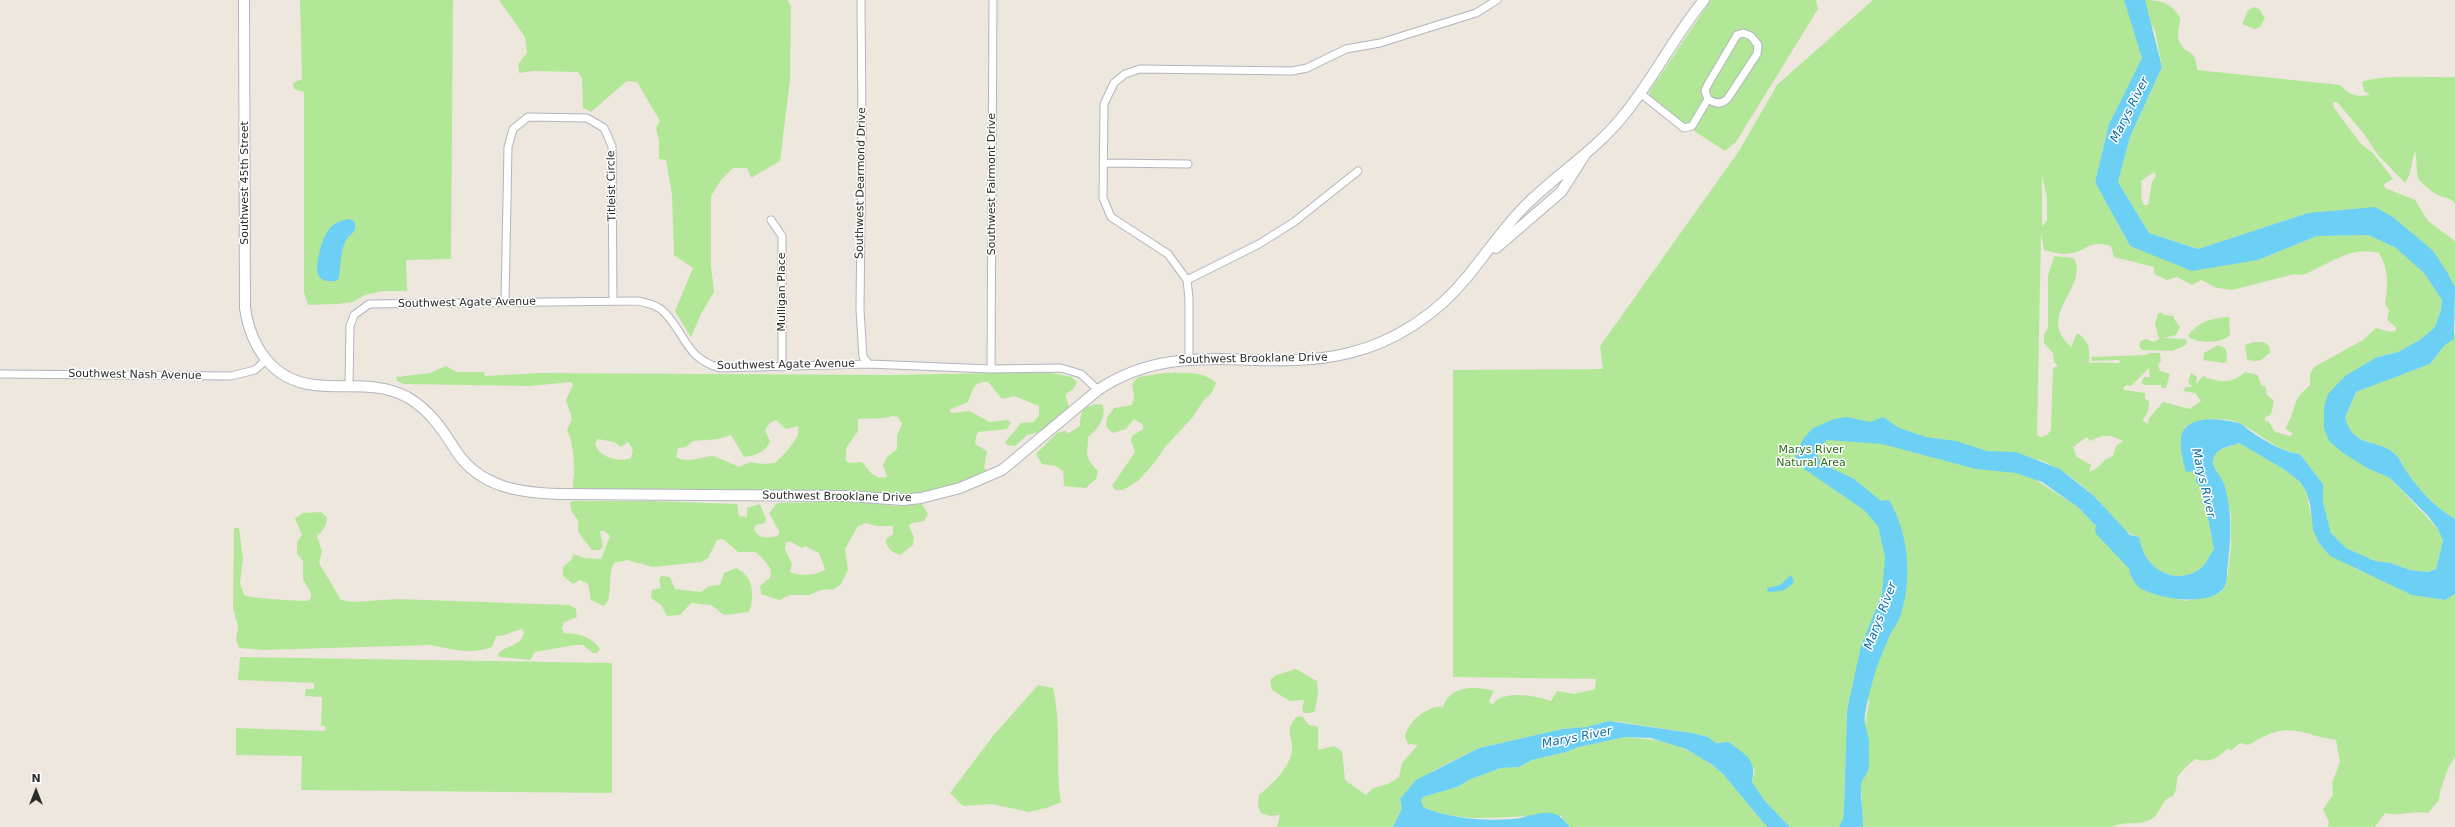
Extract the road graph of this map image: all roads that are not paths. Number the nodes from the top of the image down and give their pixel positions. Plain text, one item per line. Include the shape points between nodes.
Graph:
1 (244, 0) edge
2 (861, 0) edge
3 (993, 0) edge
4 (1497, 0) edge
5 (1704, 0) edge
6 (1640, 93) junction
7 (1708, 99) junction
8 (1584, 155) junction
9 (1103, 162) junction
10 (1188, 164) dead end
11 (1358, 171) dead end
12 (771, 220) dead end
13 (1479, 262) junction
14 (1187, 280) junction
15 (613, 301) junction
16 (505, 302) junction
17 (1189, 358) junction
18 (266, 360) junction
19 (869, 364) junction
20 (782, 367) junction
21 (991, 369) junction
22 (0, 374) edge
23 (349, 385) junction
24 (1098, 390) junction

1 - 18 street, Southwest 45th Street via 245,308 250,335
2 - 19 street, Southwest Dearmond Drive via 860,310 863,357
3 - 21 street, Southwest Fairmont Drive
4 - 9 street via 1476,13 1380,43 1346,49 1307,68 1292,71 1140,69 1125,74 1114,83 1104,104
5 - 6 street, Southwest Brooklane Drive
6 - 7 street via 1684,128 1694,123
6 - 8 street, Southwest Brooklane Drive via 1618,123
7 - 7 street via 1724,103 1728,98 1757,54 1758,45 1751,36 1743,33 1737,35 1707,86 1705,91
8 - 13 street, Southwest Brooklane Drive via 1526,205
8 - 13 street, Southwest Brooklane Drive via 1560,192 1544,209
9 - 10 street
9 - 14 street via 1103,198 1112,216 1168,254
11 - 14 street via 1294,222 1258,244
12 - 20 street, Mulligan Place via 782,236
13 - 17 street, Southwest Brooklane Drive via 1453,293 1422,320 1384,341 1363,349 1332,357 1302,360
14 - 17 street
15 - 16 street, Southwest Agate Avenue
15 - 16 street, Titleist Circle via 612,146 604,128 587,118 528,118 513,129 508,147
15 - 20 street, Southwest Agate Avenue via 652,304 664,312 686,345 706,364 720,368
16 - 23 street, Southwest Agate Avenue via 369,304 354,315 350,326
17 - 24 street, Southwest Brooklane Drive via 1139,368 1114,379
18 - 22 street, Southwest Nash Avenue via 255,370 231,376
18 - 23 street, Southwest Brooklane Drive via 277,370 302,382 315,385
19 - 20 street, Southwest Agate Avenue
19 - 21 street, Southwest Agate Avenue
21 - 24 street, Southwest Agate Avenue via 1068,369 1081,374
23 - 24 street, Southwest Brooklane Drive via 373,386 407,398 434,419 469,467 490,482 518,492 848,496 903,500 960,488 1002,470

